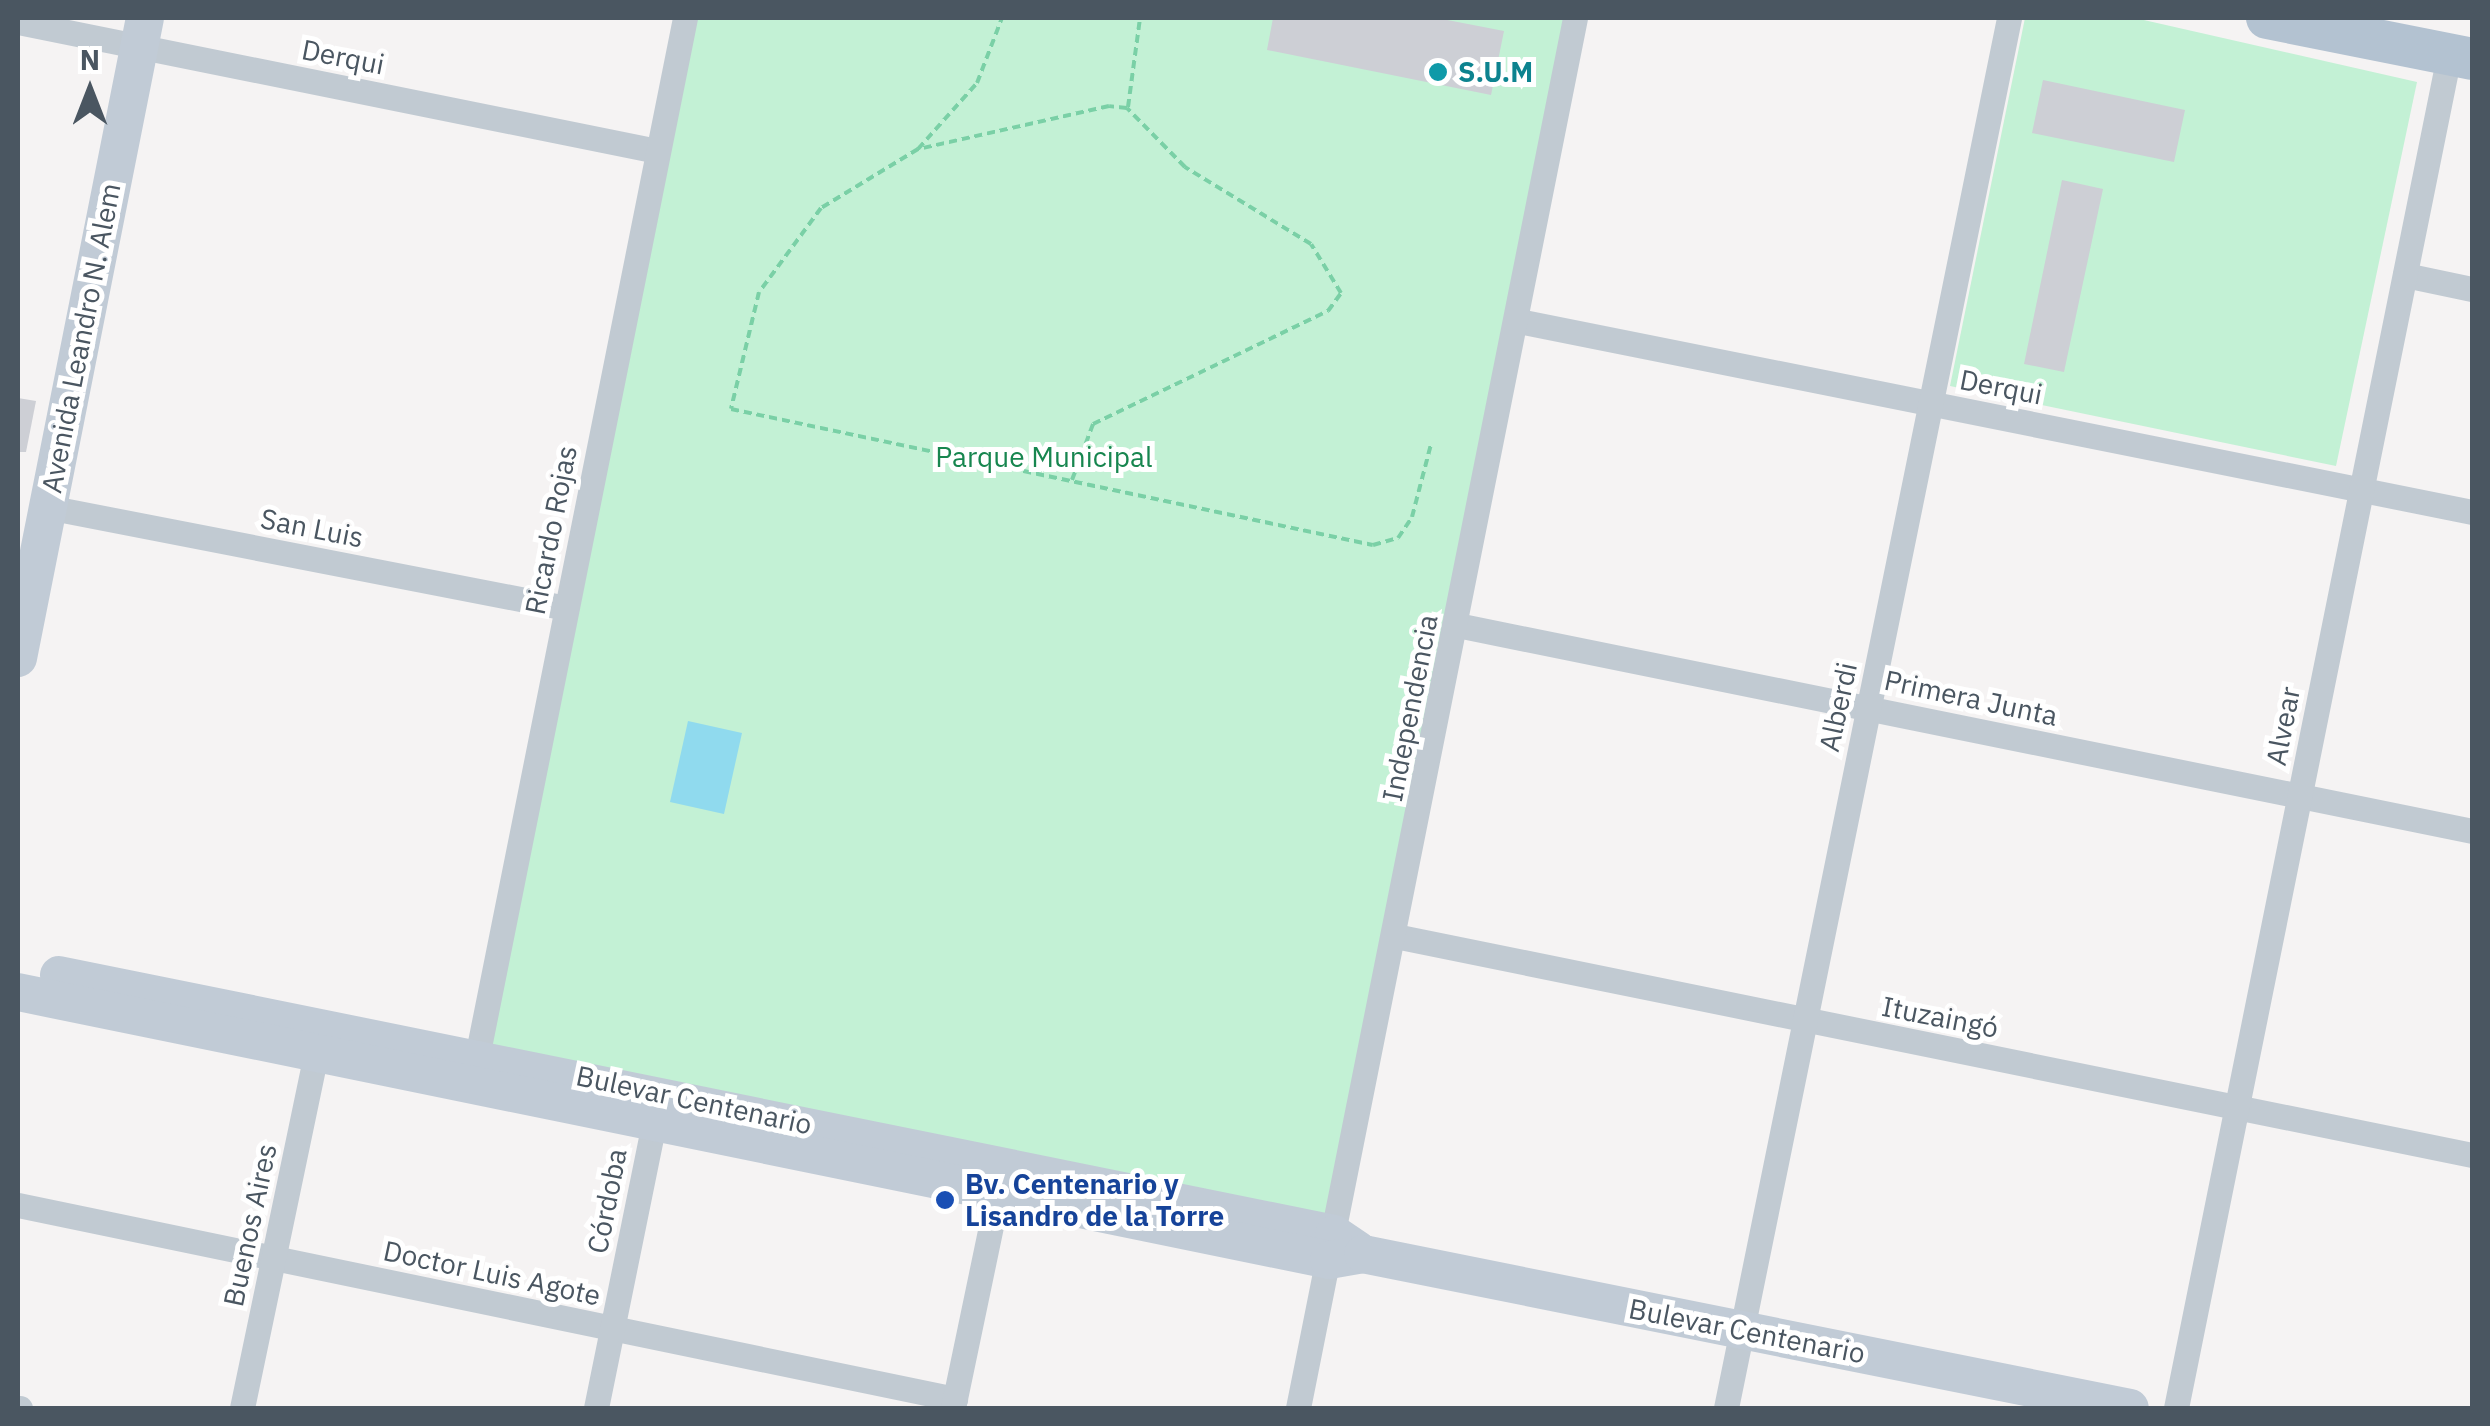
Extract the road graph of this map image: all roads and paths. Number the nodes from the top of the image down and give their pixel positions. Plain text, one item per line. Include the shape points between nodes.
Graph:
1 (685, 18) edge
2 (1002, 18) edge
3 (1140, 18) edge
4 (1575, 18) edge
5 (2009, 18) edge
6 (2266, 18) edge
7 (18, 22) edge
8 (142, 32) edge
9 (2461, 57) edge
10 (1128, 108) junction
11 (918, 149) junction
12 (657, 151) junction
13 (2405, 275) junction
14 (2472, 289) edge
15 (1519, 322) junction
16 (1931, 404) junction
17 (1430, 444) dead end
18 (1072, 480) junction
19 (2362, 490) junction
20 (48, 507) junction
21 (2472, 512) edge
22 (566, 608) junction
23 (1457, 625) junction
24 (18, 658) edge
25 (1869, 708) junction
26 (2300, 797) junction
27 (2472, 831) edge
28 (1395, 936) junction
29 (18, 967) edge
30 (18, 992) edge
31 (1805, 1020) junction
32 (316, 1053) junction
33 (474, 1070) junction
34 (2237, 1108) junction
35 (654, 1122) junction
36 (2472, 1156) edge
37 (998, 1192) junction
38 (18, 1205) edge
39 (1342, 1249) junction
40 (274, 1258) junction
41 (612, 1328) junction
42 (1741, 1330) junction
43 (954, 1404) edge
44 (242, 1408) edge
45 (596, 1408) edge
46 (1298, 1408) edge
47 (1726, 1408) edge
48 (2130, 1408) edge
49 (2176, 1408) edge

1 - 12 street, Ricardo Rojas
2 - 11 path via 977,83
3 - 10 path
4 - 15 street, Independencia
5 - 16 street, Alberdi
6 - 9 main road
7 - 8 street, Derqui
8 - 12 street, Derqui
8 - 20 main road, Avenida Leandro N. Alem
9 - 13 street, Alvear
10 - 11 path via 1041,116
10 - 18 path via 1185,166 1311,244 1342,292 1296,328 1093,424
11 - 18 path via 821,208 759,292 730,409
12 - 22 street, Ricardo Rojas
13 - 14 street
13 - 19 street, Alvear
15 - 16 street, Derqui
15 - 23 street, Independencia
16 - 19 street, Derqui
16 - 25 street, Alberdi
17 - 18 path via 1412,516 1398,538 1373,544
19 - 21 street, Derqui
19 - 26 street, Alvear
20 - 22 street, San Luis
20 - 24 main road, Avenida Leandro N. Alem
22 - 33 street, Ricardo Rojas
23 - 25 street, Primera Junta
23 - 28 street, Independencia
25 - 26 street, Primera Junta
25 - 31 street, Alberdi
26 - 27 street, Primera Junta
26 - 34 street, Alvear
28 - 31 street, Ituzaingó
28 - 39 street, Independencia
29 - 33 main road, Bulevar Centenario
30 - 32 main road, Bulevar Centenario
31 - 34 street, Ituzaingó
31 - 42 street, Alberdi
32 - 33 main road, Bulevar Centenario
32 - 40 street, Buenos Aires
33 - 35 main road, Bulevar Centenario
33 - 39 main road, Bulevar Centenario
34 - 36 street, Ituzaingó
34 - 49 street, Alvear
35 - 37 main road, Bulevar Centenario
35 - 41 street, Córdoba
37 - 39 main road, Bulevar Centenario
37 - 43 street
38 - 40 street, Doctor Luis Agote
39 - 42 main road, Bulevar Centenario
39 - 46 street, Independencia
40 - 41 street, Doctor Luis Agote
40 - 44 street, Buenos Aires
41 - 43 street, Doctor Luis Agote
41 - 45 street, Córdoba
42 - 47 street, Alberdi
42 - 48 main road, Bulevar Centenario

